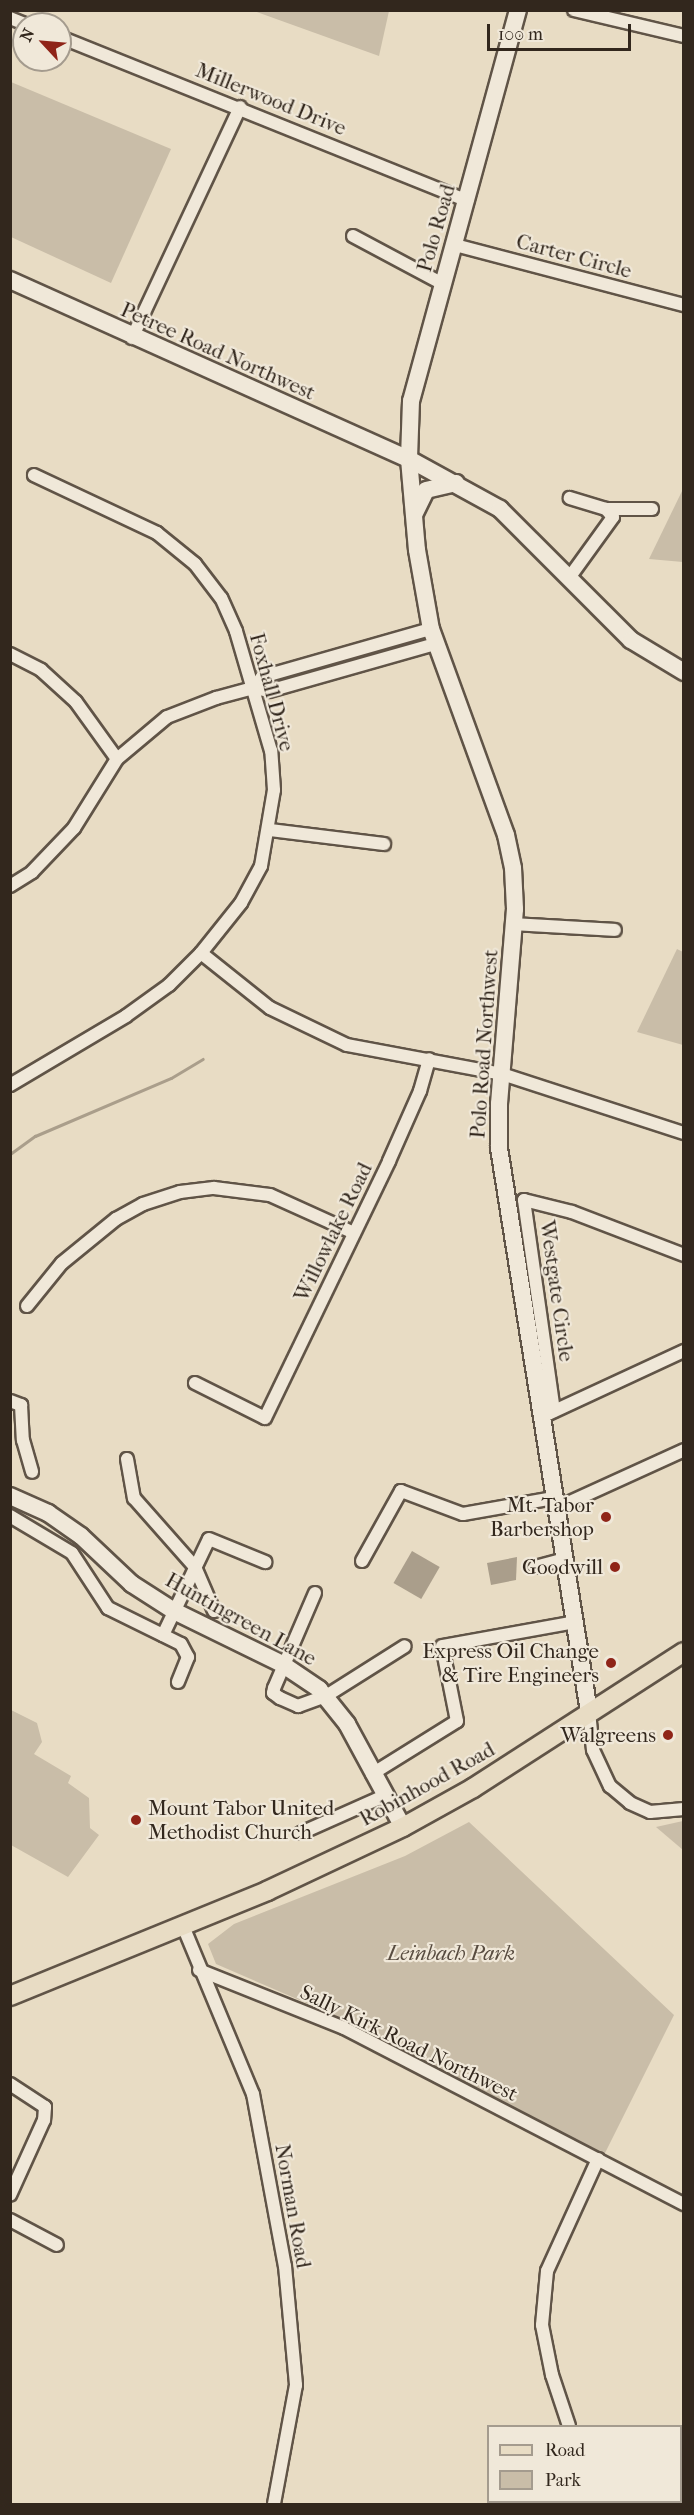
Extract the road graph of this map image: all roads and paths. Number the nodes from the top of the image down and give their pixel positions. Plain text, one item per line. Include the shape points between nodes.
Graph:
1 (518, 10) edge
2 (574, 10) edge
3 (684, 36) edge
4 (72, 42) edge
5 (240, 107) junction
6 (467, 201) junction
7 (353, 236) dead end
8 (455, 245) junction
9 (10, 280) edge
10 (443, 284) junction
11 (684, 305) edge
12 (132, 338) junction
13 (409, 459) junction
14 (34, 475) dead end
15 (456, 483) junction
16 (570, 498) dead end
17 (606, 509) junction
18 (652, 510) dead end
19 (413, 517) junction
20 (569, 578) junction
21 (433, 637) junction
22 (10, 654) edge
23 (684, 672) edge
24 (254, 688) junction
25 (117, 759) junction
26 (270, 830) junction
27 (384, 844) dead end
28 (10, 886) edge
29 (514, 924) junction
30 (615, 930) dead end
31 (201, 953) junction
32 (429, 1059) junction
33 (502, 1074) junction
34 (10, 1086) edge
35 (684, 1133) edge
36 (524, 1200) junction
37 (506, 1203) junction
38 (354, 1233) junction
39 (684, 1255) edge
40 (27, 1306) dead end
41 (684, 1351) edge
42 (195, 1383) dead end
43 (10, 1401) edge
44 (548, 1414) junction
45 (684, 1449) edge
46 (127, 1459) dead end
47 (32, 1472) dead end
48 (10, 1496) edge
49 (555, 1503) junction
50 (10, 1516) edge
51 (565, 1559) junction
52 (362, 1561) dead end
53 (265, 1562) dead end
54 (195, 1567) junction
55 (535, 1567) dead end
56 (315, 1593) dead end
57 (174, 1611) junction
58 (214, 1611) dead end
59 (576, 1622) junction
60 (163, 1635) junction
61 (405, 1646) dead end
62 (684, 1652) edge
63 (282, 1664) junction
64 (178, 1682) dead end
65 (326, 1696) junction
66 (590, 1712) junction
67 (372, 1774) junction
68 (384, 1796) junction
69 (684, 1809) edge
70 (403, 1827) junction
71 (301, 1833) dead end
72 (183, 1926) junction
73 (199, 1970) junction
74 (10, 1996) edge
75 (10, 2084) edge
76 (598, 2159) junction
77 (10, 2195) edge
78 (684, 2204) edge
79 (10, 2220) edge
80 (57, 2244) dead end
81 (568, 2425) edge
82 (274, 2505) edge

1 - 6 street, Polo Road
2 - 3 street
4 - 5 street, Millerwood Drive
5 - 6 street, Millerwood Drive
5 - 12 street
6 - 8 street, Polo Road
7 - 10 street
8 - 10 street, Polo Road
8 - 11 street, Carter Circle
9 - 12 street, Petree Road Northwest
10 - 13 street, Polo Road via 411,400
12 - 13 street, Petree Road Northwest
13 - 15 street, Petree Road Northwest
13 - 19 street, Polo Road Northwest
14 - 24 street, Foxhall Drive via 157,533 195,564 221,597
15 - 19 street via 426,490
15 - 20 street, Petree Road Northwest via 500,508
16 - 17 street
17 - 18 street
17 - 20 street via 613,521
19 - 21 street, Polo Road Northwest
20 - 23 street, Petree Road Northwest via 631,640
21 - 24 street via 262,677
21 - 29 street, Polo Road Northwest via 506,835 513,868
22 - 25 street via 41,670 76,702
24 - 25 street via 166,717
24 - 26 street, Foxhall Drive via 271,751 274,790
25 - 28 street via 74,828 32,872
26 - 27 street
26 - 31 street, Foxhall Drive via 261,866 241,903
29 - 30 street
29 - 33 street, Polo Road Northwest
31 - 32 street via 270,1008 310,1030 347,1045
31 - 34 street, Foxhall Drive via 169,985 135,1010
32 - 33 street
32 - 38 street, Willowlake Road via 420,1091
33 - 35 street
33 - 37 street, Polo Road Northwest via 499,1137
36 - 37 street
36 - 39 street, Westgate Circle via 572,1212
36 - 44 street, Westgate Circle
37 - 44 street, Polo Road Northwest
38 - 40 street via 270,1195 214,1188 180,1192 143,1204 116,1219 62,1263
38 - 42 street, Willowlake Road via 265,1418
41 - 44 street
43 - 47 street via 21,1405
44 - 49 street, Polo Road Northwest
45 - 49 street
46 - 54 street via 134,1498
48 - 57 street, Huntingreen Lane via 48,1513 81,1536 132,1584
49 - 51 street, Polo Road Northwest
49 - 52 street via 463,1514 401,1491
50 - 60 street via 72,1553 108,1608
51 - 55 street
51 - 59 street, Polo Road Northwest
53 - 54 street via 209,1539
54 - 57 street
54 - 58 street
56 - 63 street
57 - 60 street
57 - 63 street, Huntingreen Lane
59 - 66 street, Polo Road Northwest
59 - 67 street via 442,1646 457,1721
60 - 64 street via 186,1650 187,1666
61 - 65 street
62 - 66 main road, Robinhood Road
63 - 65 street, Huntingreen Lane
63 - 65 street via 273,1693 298,1706
65 - 67 street, Huntingreen Lane via 346,1724
66 - 69 street via 593,1750 610,1786 630,1803 650,1812
66 - 70 main road, Robinhood Road via 473,1788
67 - 68 street, Huntingreen Lane
68 - 70 street, Huntingreen Lane
68 - 71 street
70 - 72 main road, Robinhood Road
72 - 73 street, Norman Road
72 - 74 main road, Robinhood Road
73 - 76 street, Sally Kirk Road Northwest via 344,2028
73 - 82 street, Norman Road via 252,2094 285,2266 296,2385
75 - 77 street via 45,2107 45,2120
76 - 78 street, Sally Kirk Road Northwest
76 - 81 street via 555,2249 546,2282 542,2325 552,2375
79 - 80 street

